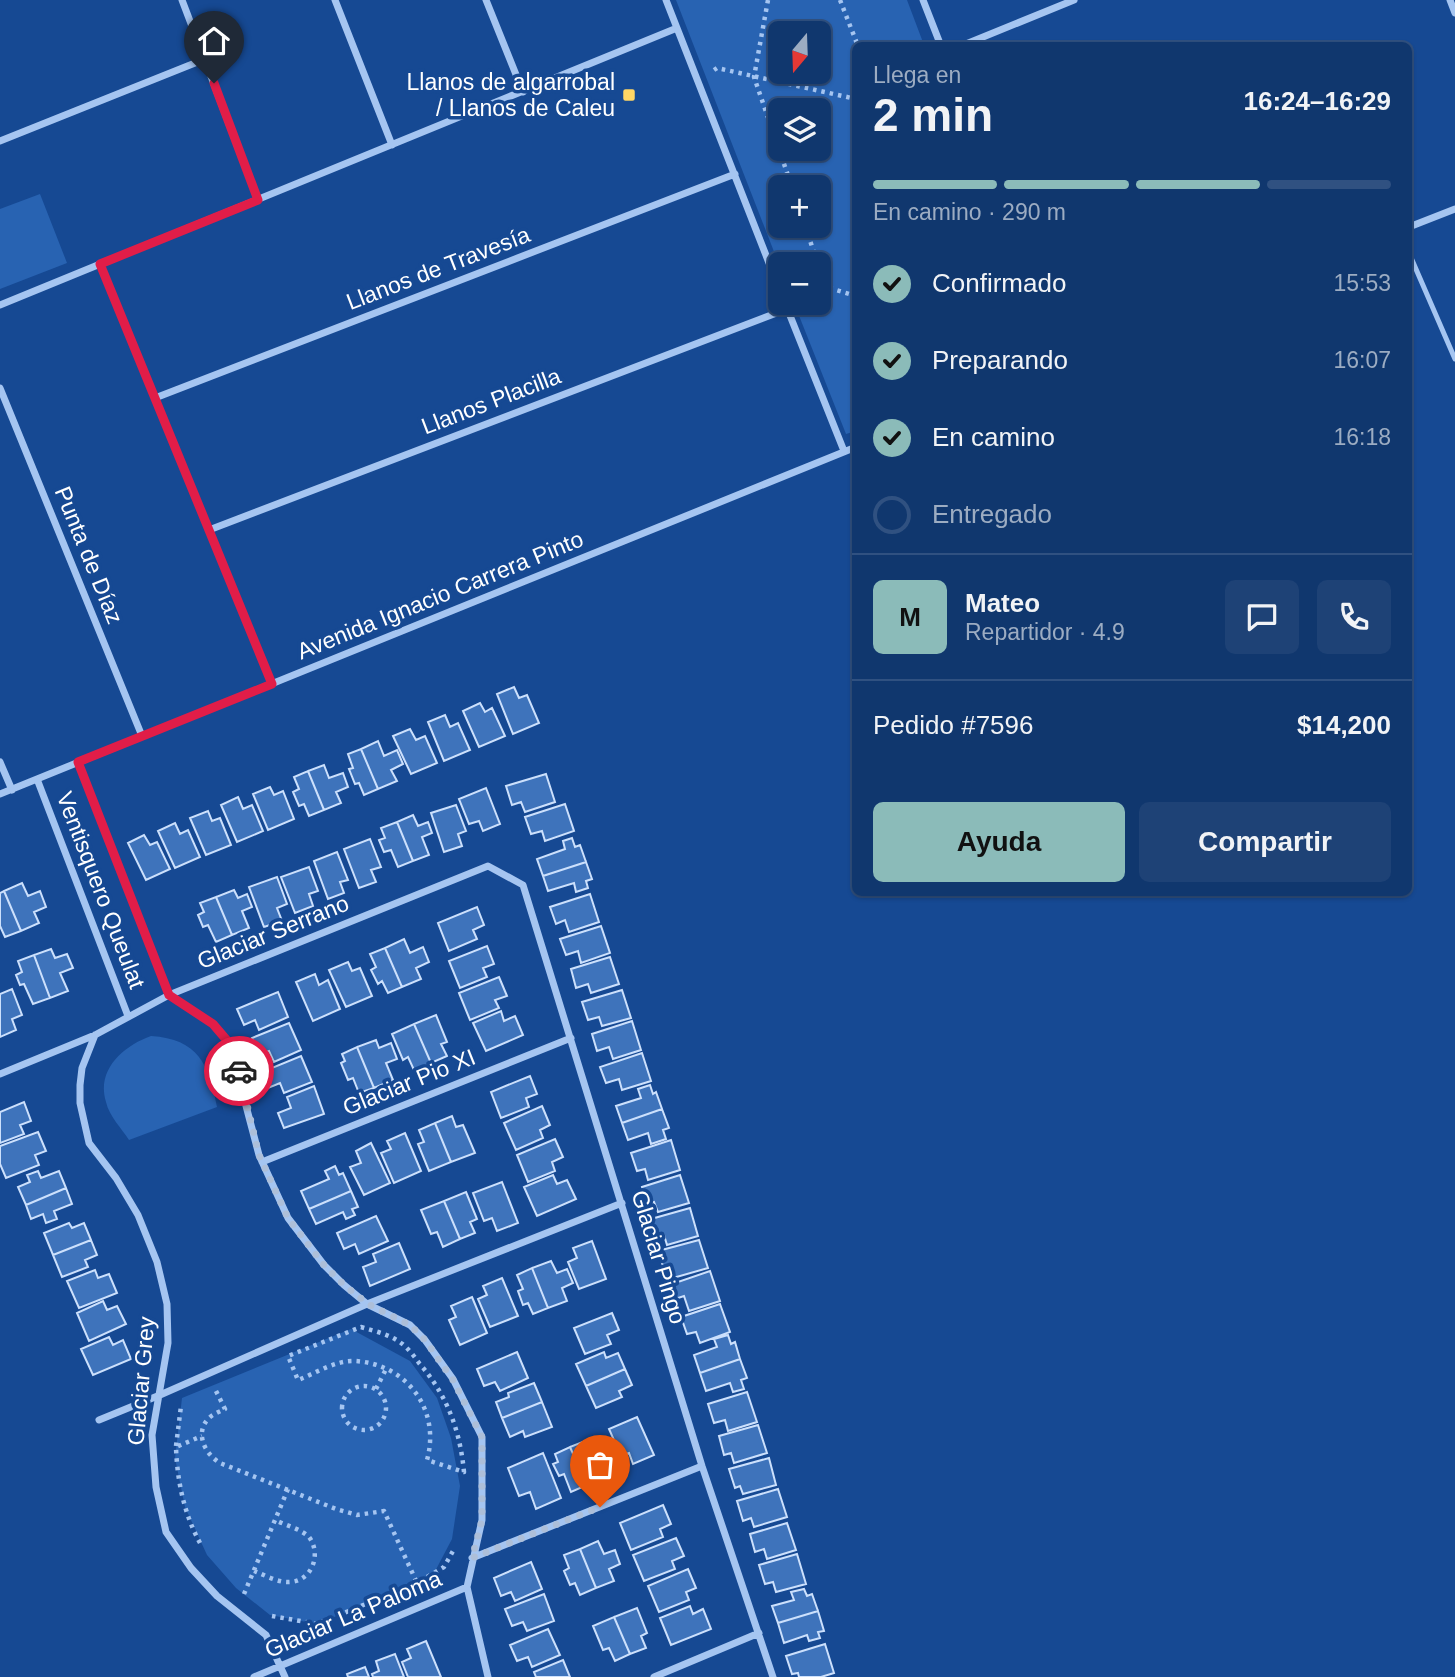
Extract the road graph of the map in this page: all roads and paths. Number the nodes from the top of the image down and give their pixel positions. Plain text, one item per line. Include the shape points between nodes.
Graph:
1 (182, 0) edge
2 (334, 0) edge
3 (486, 0) edge
4 (666, 0) edge
5 (768, 0) edge
6 (840, 0) edge
7 (923, 0) edge
8 (1074, 0) edge
9 (1450, 0) edge
10 (1455, 13) edge
11 (677, 28) junction
12 (856, 42) edge
13 (939, 42) edge
14 (971, 42) edge
15 (205, 59) junction
16 (696, 76) junction
17 (754, 77) junction
18 (523, 92) junction
19 (852, 99) edge
20 (0, 141) edge
21 (392, 145) junction
22 (735, 174) junction
23 (788, 175) edge
24 (258, 200) junction
25 (1455, 209) edge
26 (1412, 226) edge
27 (768, 260) edge
28 (1412, 260) edge
29 (100, 264) junction
30 (831, 288) edge
31 (852, 295) edge
32 (0, 305) edge
33 (768, 313) edge
34 (790, 315) edge
35 (1455, 359) edge
36 (0, 388) edge
37 (155, 398) junction
38 (852, 449) edge
39 (844, 452) junction
40 (209, 530) junction
41 (272, 684) junction
42 (142, 736) junction
43 (0, 762) edge
44 (78, 762) junction
45 (37, 779) junction
46 (12, 790) junction
47 (0, 794) edge
48 (488, 866) joint
49 (169, 995) junction
50 (128, 1016) junction
51 (95, 1035) junction
52 (571, 1038) junction
53 (0, 1074) edge
54 (262, 1162) junction
55 (622, 1203) junction
56 (368, 1304) junction
57 (386, 1369) junction
58 (213, 1385) dead end
59 (376, 1389) junction
60 (160, 1395) junction
61 (99, 1420) dead end
62 (202, 1436) junction
63 (702, 1466) junction
64 (464, 1472) junction
65 (467, 1485) dead end
66 (288, 1489) junction
67 (275, 1520) junction
68 (201, 1546) dead end
69 (454, 1548) dead end
70 (472, 1558) junction
71 (254, 1571) junction
72 (416, 1583) junction
73 (467, 1587) junction
74 (236, 1588) dead end
75 (244, 1595) junction
76 (252, 1602) dead end
77 (270, 1615) dead end
78 (760, 1633) junction
79 (281, 1666) junction
80 (254, 1677) edge
81 (285, 1677) edge
82 (488, 1677) edge
83 (654, 1677) edge
84 (773, 1677) edge

1 - 15 street
2 - 21 street
3 - 18 street
4 - 11 street
5 - 17 path
6 - 12 path
7 - 13 street
8 - 14 street
9 - 10 street
11 - 16 street
11 - 18 street
15 - 20 street
15 - 24 street
16 - 17 path via 717,68
16 - 22 street
17 - 19 path
17 - 23 path
18 - 21 street
21 - 24 street
22 - 27 street
22 - 37 street, Llanos de Travesía
24 - 29 street
25 - 26 street
28 - 35 lane
29 - 32 street
29 - 37 street
30 - 31 path
33 - 40 street, Llanos Placilla
34 - 39 street
36 - 42 street, Punta de Díaz
37 - 40 street
38 - 39 street, Avenida Ignacio Carrera Pinto
39 - 41 street, Avenida Ignacio Carrera Pinto
40 - 41 street
41 - 42 street, Avenida Ignacio Carrera Pinto
42 - 44 street, Avenida Ignacio Carrera Pinto
43 - 46 street
44 - 45 street, Avenida Ignacio Carrera Pinto
44 - 49 street, Ventisquero Queulat
45 - 46 street, Avenida Ignacio Carrera Pinto
45 - 50 street, Ventisquero Queulat
46 - 47 street, Avenida Ignacio Carrera Pinto
48 - 49 street, Glaciar Serrano
48 - 52 street, Glaciar Pingo via 523,885
49 - 50 street, Glaciar Serrano
49 - 54 street, Ventisquero Queulat via 213,1024 236,1051
50 - 51 street, Glaciar Serrano
51 - 53 street, Glaciar Serrano
51 - 60 street, Glaciar Grey via 82,1068 80,1103 89,1143 138,1215 156,1262 167,1304 168,1343
52 - 54 street, Glaciar Pio XI
52 - 55 street, Glaciar Pingo
54 - 56 street, Ventisquero Queulat via 288,1218 305,1242
55 - 56 street
55 - 63 street, Glaciar Pingo
56 - 60 street
56 - 70 street, Ventisquero Queulat via 410,1325 425,1340 453,1380 482,1437 482,1520
57 - 59 path
57 - 64 path via 417,1392 425,1405 431,1443 427,1460
57 - 64 path via 353,1361 298,1380 288,1356 360,1326 401,1343 439,1389 455,1422
58 - 62 path via 225,1409 209,1418
59 - 59 path via 385,1399 383,1420 364,1430 350,1424 342,1412 343,1399 361,1386
60 - 61 street
60 - 79 street, Glaciar Grey via 152,1435 166,1532 217,1597 266,1635
62 - 66 path via 210,1457
62 - 68 path via 176,1447 184,1502
63 - 70 street
63 - 78 street, Glaciar Pingo
64 - 65 path
66 - 67 path
66 - 72 path via 357,1515 384,1511
67 - 71 path
67 - 71 path via 310,1539 313,1567 292,1582
69 - 72 path via 444,1567
70 - 73 street, Ventisquero Queulat
71 - 75 path
72 - 77 path via 317,1624
73 - 79 street, Glaciar La Paloma
73 - 82 street, Ventisquero Queulat
74 - 75 path
75 - 76 path
78 - 83 street
78 - 84 street, Glaciar Pingo
79 - 80 street, Glaciar La Paloma
79 - 81 street, Glaciar Grey

